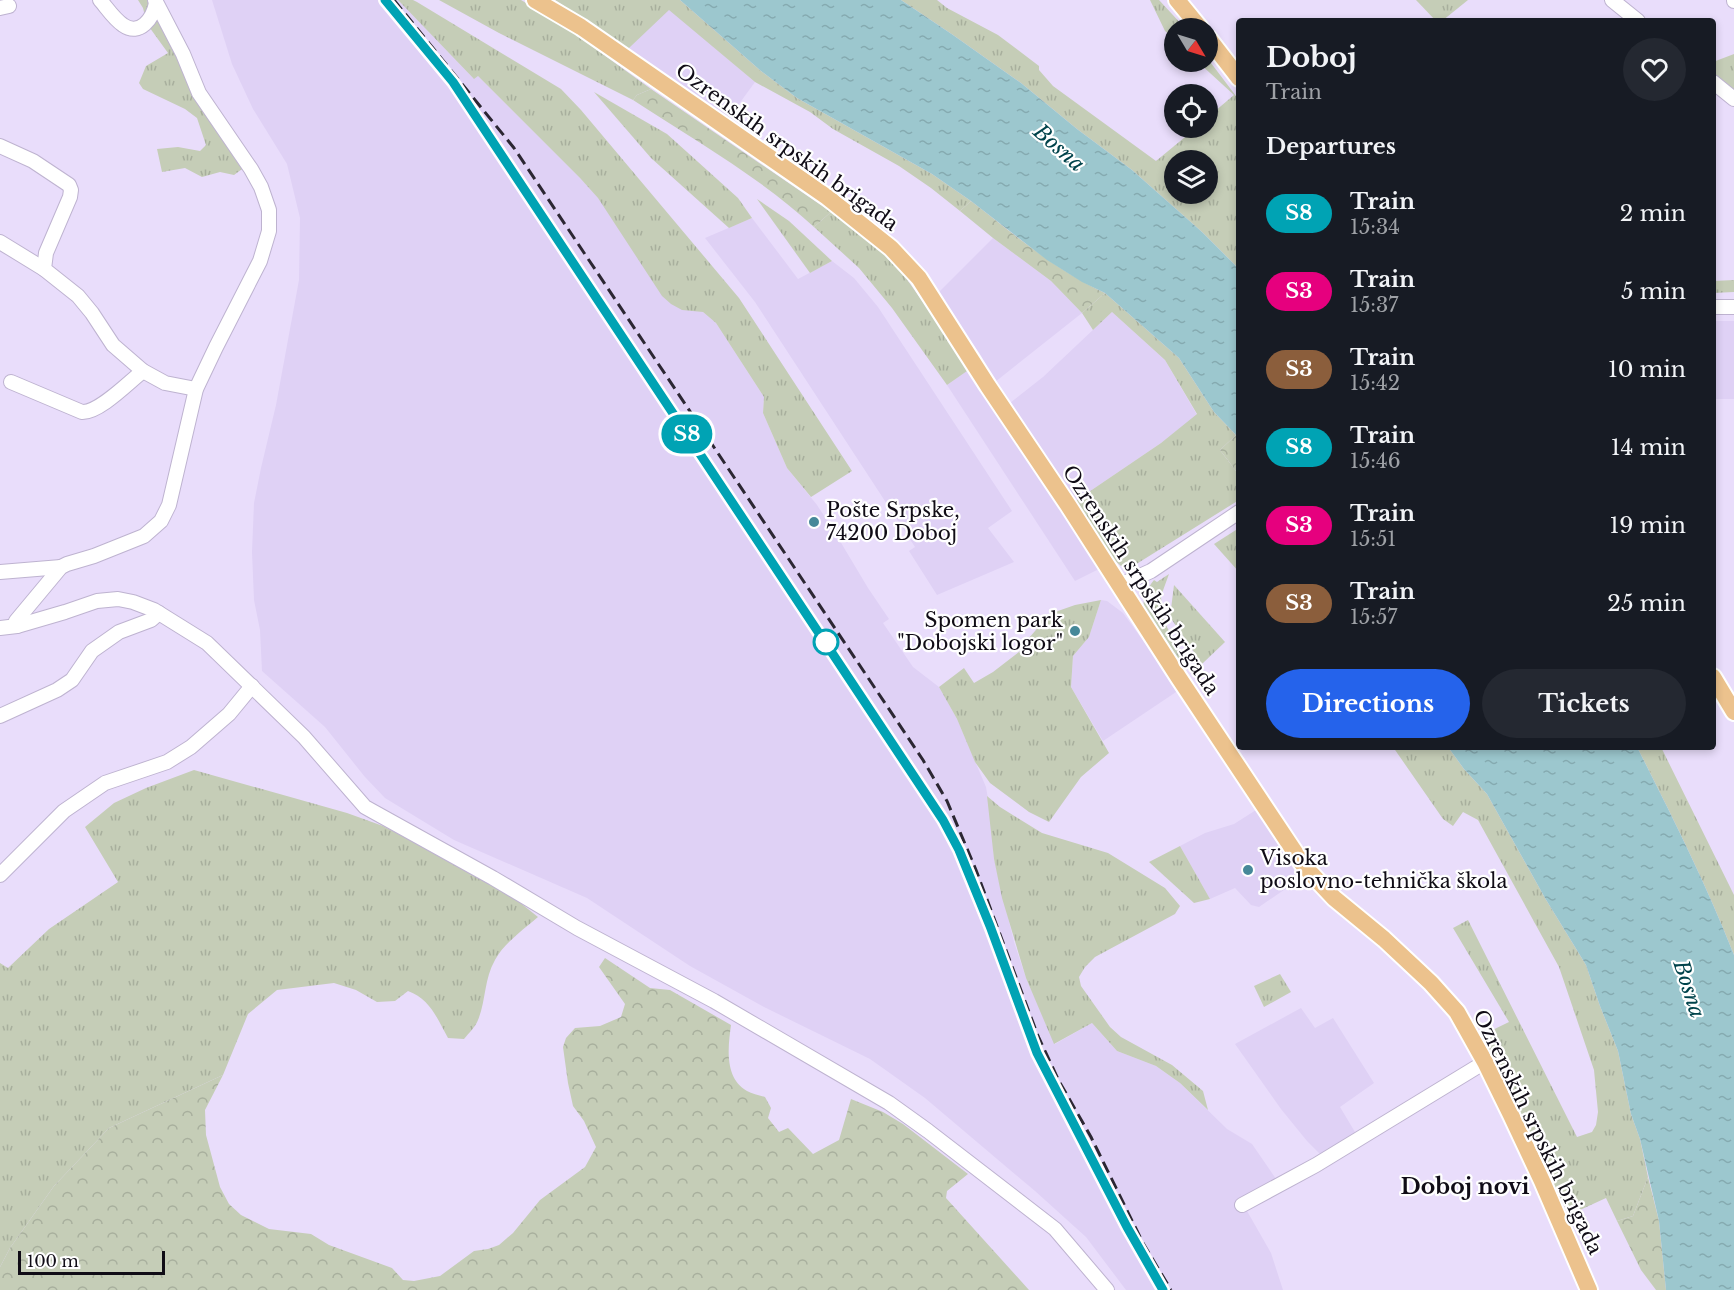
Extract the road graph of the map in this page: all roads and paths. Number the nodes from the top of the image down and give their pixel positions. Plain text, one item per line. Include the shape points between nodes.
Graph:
1 (100, 0) edge
2 (535, 0) edge
3 (1177, 0) edge
4 (1612, 0) edge
5 (155, 2) edge
6 (1192, 18) edge
7 (1634, 18) edge
8 (1218, 51) edge
9 (1236, 74) edge
10 (1716, 84) edge
11 (1734, 99) edge
12 (0, 146) edge
13 (0, 242) edge
14 (44, 269) junction
15 (1716, 307) edge
16 (1734, 307) edge
17 (143, 371) junction
18 (11, 382) dead end
19 (196, 389) junction
20 (1236, 514) edge
21 (61, 567) junction
22 (0, 572) edge
23 (1120, 585) junction
24 (159, 613) junction
25 (0, 617) edge
26 (16, 623) junction
27 (0, 628) edge
28 (1716, 682) edge
29 (252, 686) junction
30 (1734, 712) edge
31 (0, 716) edge
32 (0, 875) edge
33 (1485, 1062) junction
34 (1242, 1205) dead end
35 (1107, 1290) edge
36 (1590, 1290) edge

1 - 5 street via 128,28 144,25 153,15
2 - 23 main road, Ozrenskih srpskih brigada via 581,27 827,196 891,248 919,278
3 - 6 main road
4 - 7 street
5 - 19 street via 199,93 251,169 269,210 269,231 260,261
8 - 9 main road
10 - 11 street
12 - 14 street via 33,161 71,190 46,253
13 - 14 street
14 - 17 street via 78,296 113,345
15 - 16 street
17 - 18 street via 88,412
17 - 19 street via 165,383
19 - 21 street via 169,505 161,520 144,536
20 - 23 street via 1151,571
21 - 22 street
21 - 26 street
23 - 33 main road, Ozrenskih srpskih brigada via 1310,874 1431,982 1457,1012
24 - 26 street via 118,599
24 - 29 street via 207,643
24 - 31 street via 119,632 92,651 72,680 57,690
25 - 26 street
26 - 27 street
28 - 30 main road
29 - 32 street via 229,714 190,747 167,762 105,783 64,810
29 - 35 street via 304,737 365,807 714,1001 888,1103 1055,1229
33 - 34 street via 1316,1165
33 - 36 main road, Ozrenskih srpskih brigada

